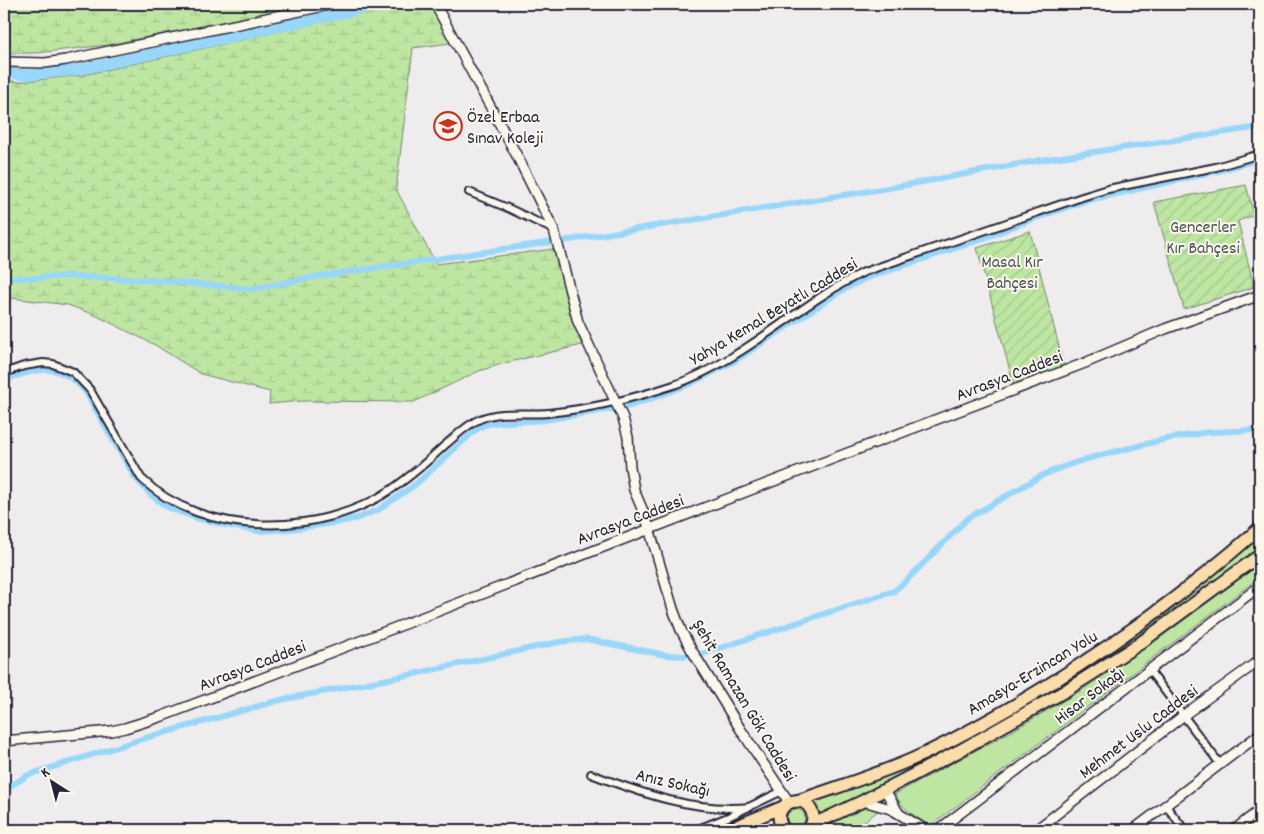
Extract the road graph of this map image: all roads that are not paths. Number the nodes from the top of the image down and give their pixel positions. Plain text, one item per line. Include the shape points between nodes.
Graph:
1 (334, 4) edge
2 (435, 4) edge
3 (4, 62) edge
4 (1260, 154) edge
5 (469, 192) dead end
6 (554, 230) junction
7 (1260, 295) edge
8 (4, 373) edge
9 (616, 400) junction
10 (1260, 528) edge
11 (650, 529) junction
12 (1260, 555) edge
13 (1260, 586) edge
14 (1260, 660) edge
15 (1149, 670) junction
16 (1184, 716) junction
17 (1260, 734) edge
18 (4, 741) edge
19 (1220, 764) junction
20 (591, 774) dead end
21 (885, 790) junction
22 (782, 791) junction
23 (863, 801) junction
24 (790, 804) junction
25 (750, 806) junction
26 (1166, 806) junction
27 (1260, 810) edge
28 (898, 812) junction
29 (811, 829) edge
30 (696, 830) edge
31 (727, 830) edge
32 (784, 830) edge
33 (926, 830) edge
34 (938, 830) edge
35 (1036, 830) edge
36 (1133, 830) edge
37 (1185, 830) edge
38 (1234, 830) edge

1 - 3 street via 66,60
2 - 6 street, Şehit Ramazan Gök Caddesi
4 - 9 street, Yahya Kemal Beyatlı Caddesi via 1216,167 1082,196 864,272 831,289 713,367 675,384
5 - 6 street
6 - 9 street, Şehit Ramazan Gök Caddesi via 578,322
7 - 11 street, Avrasya Caddesi
8 - 9 street, Yahya Kemal Beyatlı Caddesi via 43,363 73,372 90,390 130,462 152,489 186,509 258,524 307,522 343,514 375,500 482,418 558,412
9 - 11 street, Şehit Ramazan Gök Caddesi via 628,437 634,490
10 - 24 highway, Amasya-Erzincan Yolu via 1158,611 1041,689 916,758
11 - 18 street, Avrasya Caddesi via 133,726
11 - 22 street, Şehit Ramazan Gök Caddesi via 673,609 687,642
12 - 21 highway, Amasya-Erzincan Yolu via 1139,644 1065,691
13 - 15 street, Hisar Sokağı
14 - 16 street, Mehmet Uslu Caddesi
15 - 16 street
15 - 34 street, Hisar Sokağı
16 - 19 street
16 - 35 street, Mehmet Uslu Caddesi
17 - 19 street
19 - 26 street
20 - 25 street, Anız Sokağı via 679,802 725,808
21 - 23 highway, Amasya-Erzincan Yolu
21 - 28 street
22 - 24 street, Şehit Ramazan Gök Caddesi
22 - 25 street
23 - 28 street
23 - 29 highway, Amasya-Erzincan Yolu
24 - 29 highway via 805,804 811,809
24 - 31 highway, Amasya-Erzincan Yolu
24 - 32 highway via 779,815
25 - 30 street
26 - 36 street
26 - 37 street
27 - 38 street
28 - 33 street

